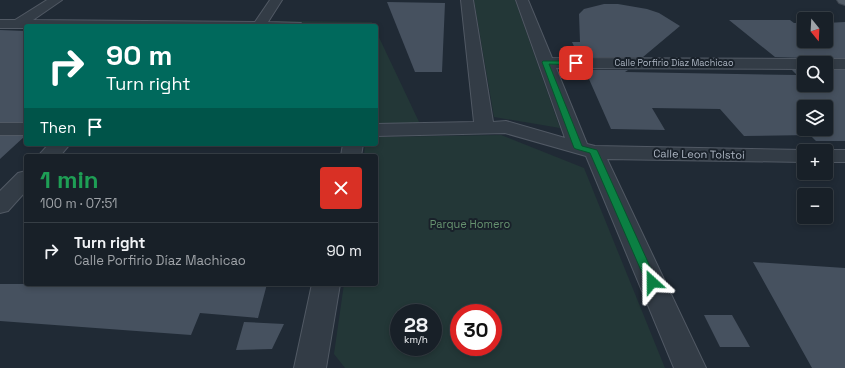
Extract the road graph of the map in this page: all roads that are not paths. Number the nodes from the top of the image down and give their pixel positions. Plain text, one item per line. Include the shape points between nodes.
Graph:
1 (56, 0) edge
2 (276, 0) edge
3 (467, 0) edge
4 (522, 0) edge
5 (0, 24) edge
6 (18, 24) junction
7 (24, 24) edge
8 (260, 24) edge
9 (545, 62) junction
10 (797, 64) edge
11 (833, 64) edge
12 (845, 64) edge
13 (484, 128) junction
14 (0, 129) edge
15 (24, 129) edge
16 (378, 130) edge
17 (58, 146) edge
18 (586, 150) junction
19 (50, 154) edge
20 (797, 156) edge
21 (833, 156) edge
22 (845, 156) edge
23 (24, 180) edge
24 (0, 205) edge
25 (326, 286) edge
26 (310, 368) edge
27 (690, 368) edge

1 - 6 street
2 - 8 street
3 - 13 street
4 - 9 street
5 - 6 street
6 - 7 street
9 - 10 street, Calle Porfirio Díaz Machicao
9 - 18 street
11 - 12 street
13 - 16 street, Calle Leon Tolstoi
13 - 18 street, Calle Leon Tolstoi via 506,127
14 - 15 street
17 - 19 street
18 - 20 street, Calle Leon Tolstoi
18 - 27 street
21 - 22 street
23 - 24 street
25 - 26 street

